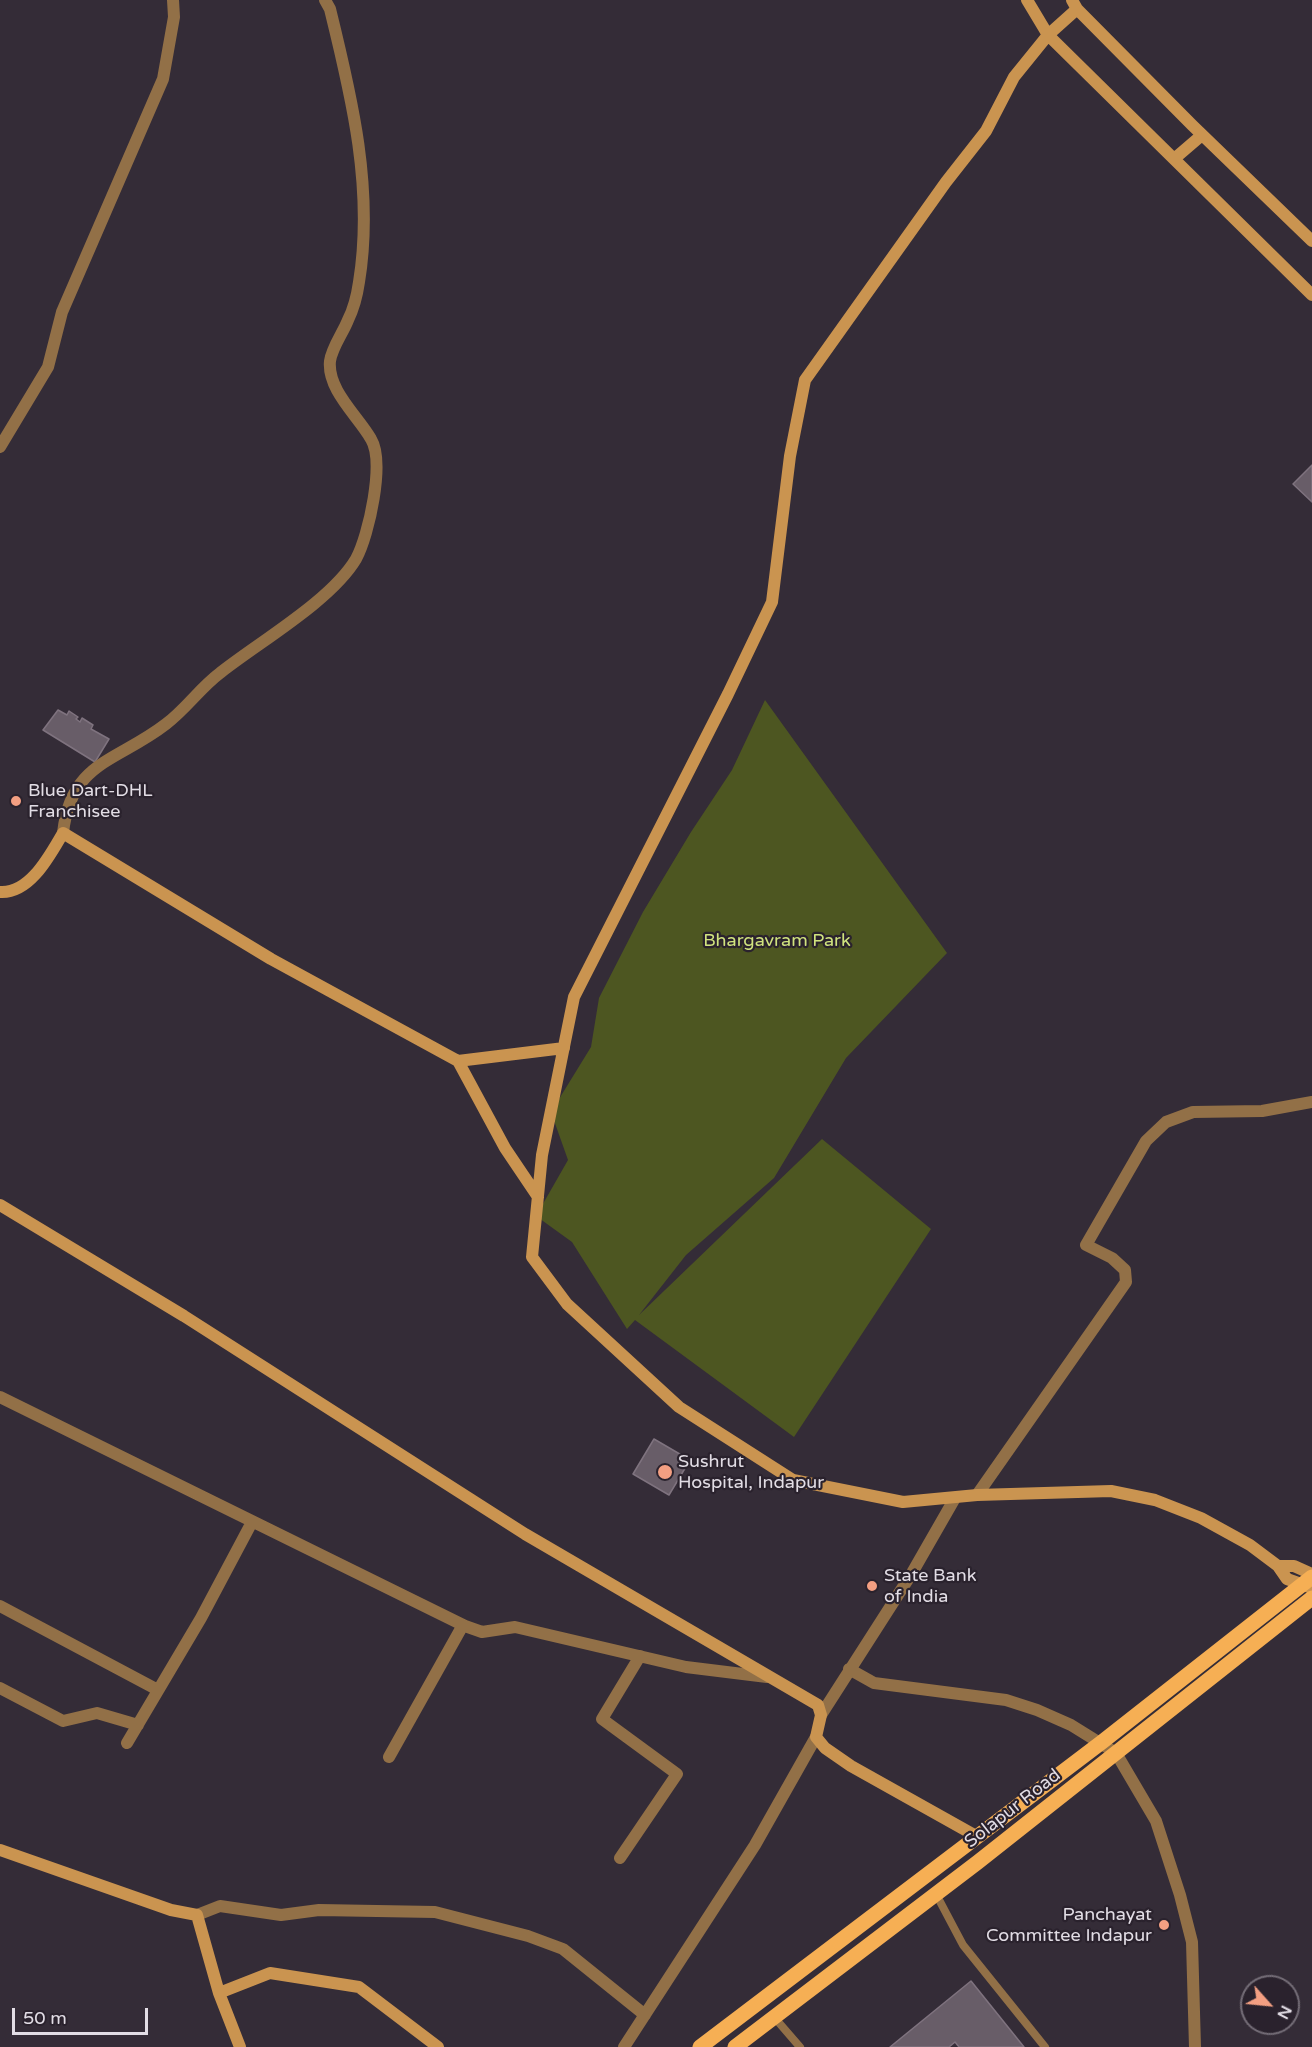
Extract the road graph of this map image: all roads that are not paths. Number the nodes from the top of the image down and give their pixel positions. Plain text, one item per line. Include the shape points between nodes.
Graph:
1 (173, 0) edge
2 (325, 0) edge
3 (1027, 0) edge
4 (1074, 4) edge
5 (1048, 35) junction
6 (1202, 135) junction
7 (1174, 159) junction
8 (1312, 241) edge
9 (1312, 295) edge
10 (0, 447) edge
11 (63, 833) junction
12 (0, 892) edge
13 (564, 1048) junction
14 (458, 1060) junction
15 (1312, 1102) edge
16 (538, 1197) junction
17 (0, 1206) edge
18 (0, 1397) edge
19 (977, 1495) junction
20 (955, 1497) junction
21 (252, 1522) junction
22 (1310, 1581) edge
23 (1312, 1598) edge
24 (0, 1606) edge
25 (463, 1625) junction
26 (640, 1656) junction
27 (849, 1669) junction
28 (767, 1677) junction
29 (0, 1688) edge
30 (158, 1690) junction
31 (821, 1715) junction
32 (138, 1725) junction
33 (816, 1737) junction
34 (1102, 1742) junction
35 (127, 1743) dead end
36 (1116, 1753) junction
37 (389, 1756) dead end
38 (976, 1836) junction
39 (0, 1850) edge
40 (620, 1858) dead end
41 (922, 1876) junction
42 (936, 1894) junction
43 (197, 1915) junction
44 (219, 1993) junction
45 (758, 2002) junction
46 (645, 2015) junction
47 (774, 2018) junction
48 (240, 2047) edge
49 (438, 2047) edge
50 (624, 2047) edge
51 (700, 2047) edge
52 (735, 2047) edge
53 (800, 2047) edge
54 (1045, 2047) edge
55 (1195, 2047) edge

1 - 10 street via 174,17 163,79 62,312 48,367
2 - 11 street via 349,85 360,147 363,259 356,299 330,361 339,394 372,441 377,456 376,484 357,558 315,601 219,673 165,725 83,779 70,798
3 - 5 street
4 - 5 street
4 - 6 street
5 - 7 street
5 - 13 street via 1014,77 986,131 805,380 790,456 772,602 574,997
6 - 7 street
6 - 8 street
7 - 9 street
11 - 12 street via 37,875
11 - 14 street via 272,959
13 - 14 street
13 - 16 street via 542,1155
14 - 16 street via 505,1148
15 - 19 street via 1262,1111 1193,1112 1166,1122 1146,1141 1086,1245 1112,1258 1125,1270 1126,1282
16 - 20 street via 532,1257 567,1304 679,1407 793,1480 903,1502
17 - 28 street via 204,1328 525,1534
18 - 21 street
19 - 20 street
19 - 22 street via 1112,1491 1155,1500 1201,1518 1250,1545 1278,1566 1287,1579
20 - 27 street via 912,1573
21 - 25 street
21 - 30 street
22 - 34 main road
23 - 36 main road, Solapur Road
24 - 30 street
25 - 26 street via 482,1632 515,1627
25 - 37 street
26 - 28 street via 686,1667
26 - 40 street via 602,1719 677,1774
27 - 31 street
27 - 34 street via 874,1683 1006,1700 1062,1721
28 - 31 street via 818,1705
29 - 32 street via 63,1721 97,1713
30 - 32 street
31 - 33 street
32 - 35 street
33 - 38 street via 851,1766
33 - 46 street via 754,1845
34 - 36 street
34 - 38 main road
36 - 42 main road, Solapur Road
36 - 55 street via 1156,1821 1180,1895 1192,1942
38 - 41 main road
39 - 43 street via 171,1910
41 - 42 main road
41 - 45 main road
42 - 47 main road, Solapur Road
42 - 54 lane via 963,1945
43 - 44 street
43 - 46 street via 219,1906 281,1915 319,1910 435,1912 563,1949
44 - 48 street
44 - 49 street via 270,1973 359,1987
45 - 47 main road
45 - 51 main road
46 - 50 street
47 - 52 main road, Solapur Road
47 - 53 lane

